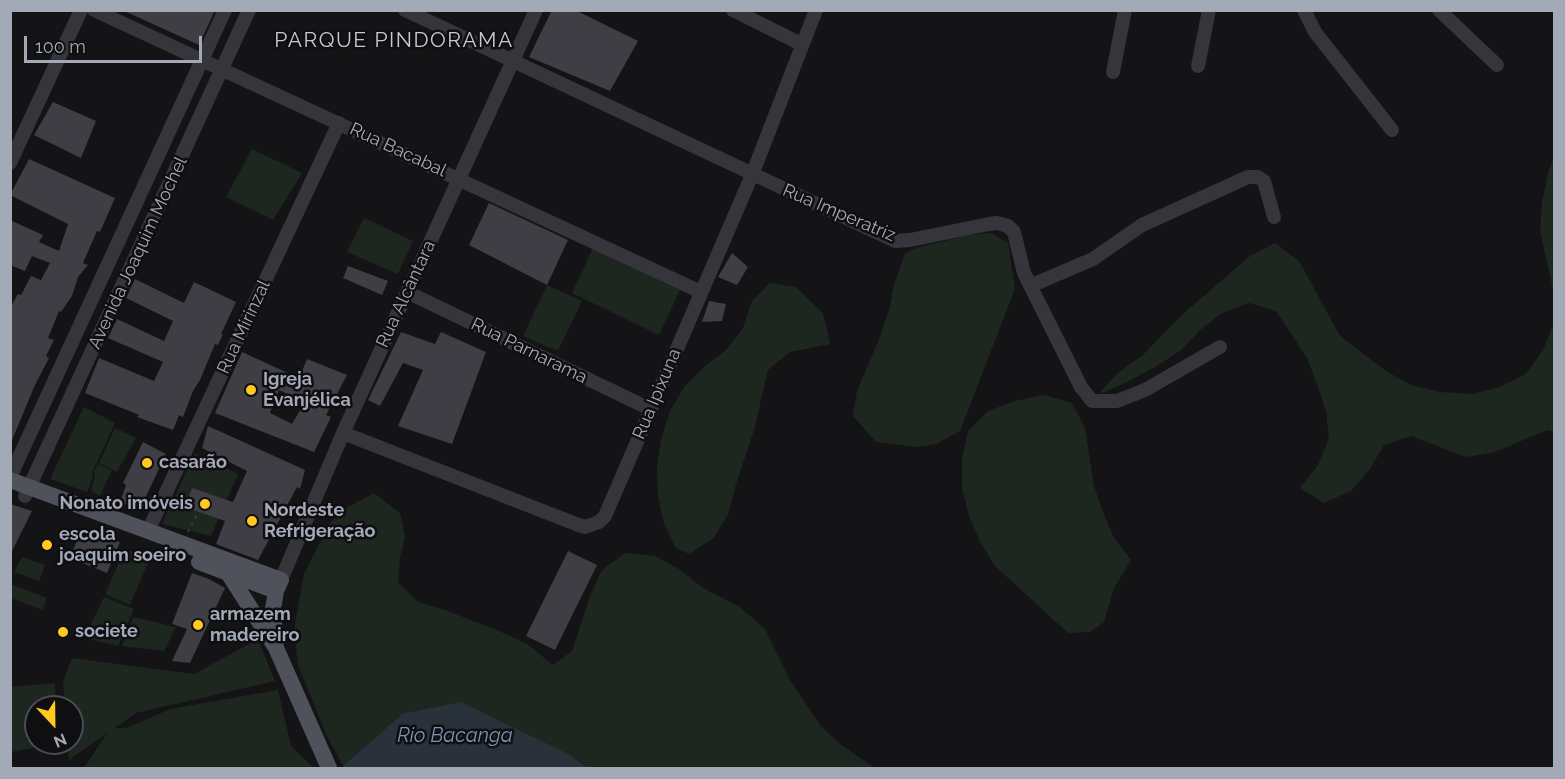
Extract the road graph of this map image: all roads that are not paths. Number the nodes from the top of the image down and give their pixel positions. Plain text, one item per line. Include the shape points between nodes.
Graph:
1 (81, 10) edge
2 (94, 10) edge
3 (225, 10) edge
4 (249, 10) edge
5 (405, 10) edge
6 (536, 10) edge
7 (733, 10) edge
8 (816, 10) edge
9 (1125, 10) edge
10 (1209, 10) edge
11 (1304, 10) edge
12 (1439, 10) edge
13 (801, 44) junction
14 (513, 60) junction
15 (202, 61) junction
16 (1497, 64) dead end
17 (1198, 66) dead end
18 (223, 71) junction
19 (1113, 72) dead end
20 (339, 123) junction
21 (1392, 130) dead end
22 (10, 163) edge
23 (752, 175) junction
24 (459, 178) junction
25 (1274, 217) dead end
26 (1030, 286) junction
27 (407, 292) junction
28 (701, 292) junction
29 (1220, 347) dead end
30 (650, 409) junction
31 (343, 433) junction
32 (10, 479) edge
33 (22, 491) edge
34 (148, 531) junction
35 (228, 573) junction
36 (279, 585) junction
37 (276, 648) junction
38 (327, 765) edge

1 - 22 street
2 - 15 street, Rua Bacabal
3 - 15 street, Avenida Joaquim Mochel
4 - 18 street, Avenida Joaquim Mochel
5 - 14 street, Rua Imperatriz
6 - 14 street, Rua Alcântara
7 - 13 street
8 - 13 street, Rua Ipixuna
9 - 19 street
10 - 17 street
11 - 21 street via 1314,32
12 - 16 street
13 - 23 street, Rua Ipixuna
14 - 23 street, Rua Imperatriz
14 - 24 street, Rua Alcântara
15 - 18 street, Rua Bacabal
15 - 32 street, Avenida Joaquim Mochel
18 - 20 street, Rua Bacabal
18 - 33 street, Avenida Joaquim Mochel
20 - 24 street, Rua Bacabal
20 - 34 street, Rua Mirinzal
23 - 26 street, Rua Imperatriz via 895,241 1005,224 1014,232
23 - 28 street, Rua Ipixuna
24 - 27 street, Rua Alcântara
24 - 28 street, Rua Bacabal
25 - 26 street via 1264,181 1248,177 1142,225 1093,259
26 - 29 street, Rua Imperatriz via 1081,387 1092,401 1117,401 1136,394
27 - 30 street, Rua Parnarama
27 - 31 street, Rua Alcântara
28 - 30 street, Rua Ipixuna
30 - 31 street, Rua Ipixuna via 605,516 585,527
31 - 36 street, Rua Alcântara
32 - 33 main road
33 - 34 main road
33 - 35 main road
34 - 36 main road
35 - 36 main road
35 - 37 main road
36 - 37 main road via 273,620
37 - 38 main road

